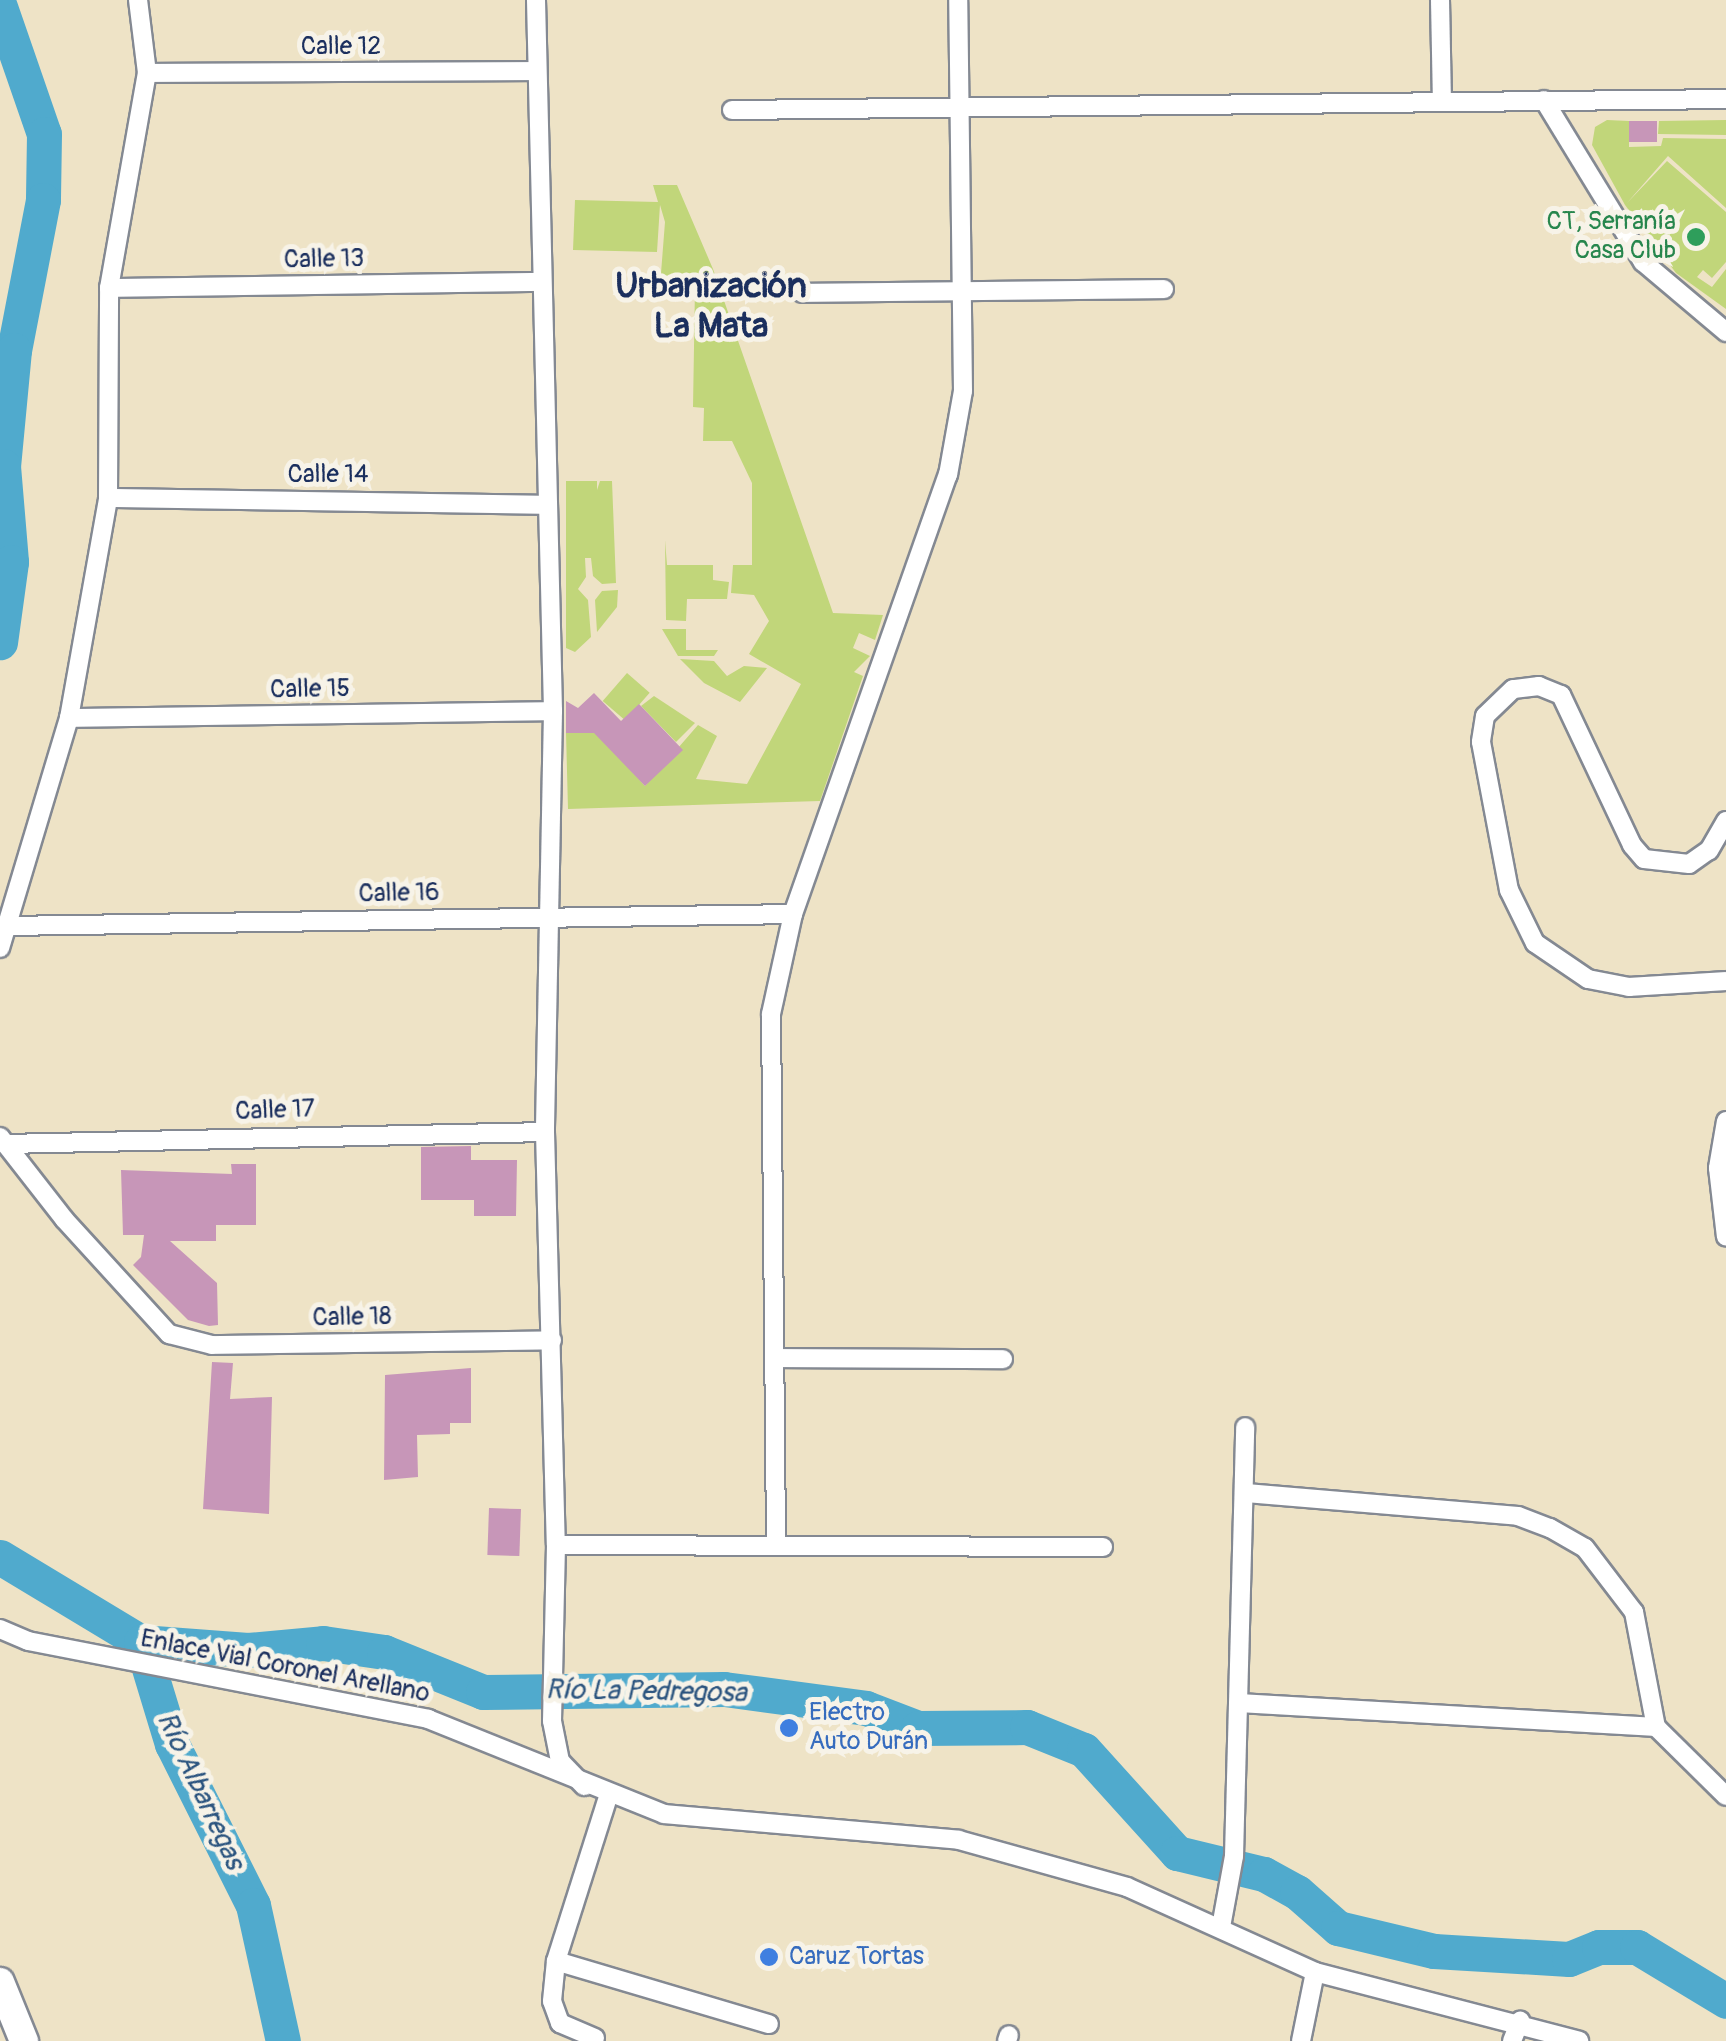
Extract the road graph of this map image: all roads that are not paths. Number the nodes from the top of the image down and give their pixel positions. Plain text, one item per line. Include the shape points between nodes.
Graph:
1 (138, 0) edge
2 (536, 0) edge
3 (958, 0) edge
4 (1440, 0) edge
5 (536, 71) junction
6 (147, 73) junction
7 (1442, 100) junction
8 (1544, 100) junction
9 (1726, 100) edge
10 (959, 108) junction
11 (732, 110) dead end
12 (539, 282) junction
13 (963, 286) junction
14 (109, 288) junction
15 (1164, 289) dead end
16 (802, 293) dead end
17 (1726, 332) edge
18 (108, 498) junction
19 (547, 505) junction
20 (553, 711) junction
21 (69, 718) junction
22 (1726, 821) edge
23 (793, 914) junction
24 (547, 916) junction
25 (6, 926) junction
26 (0, 948) edge
27 (1726, 981) edge
28 (1726, 1120) edge
29 (546, 1132) junction
30 (3, 1140) edge
31 (1726, 1237) edge
32 (552, 1340) junction
33 (776, 1358) junction
34 (1003, 1359) dead end
35 (1245, 1427) dead end
36 (1246, 1493) junction
37 (776, 1542) junction
38 (556, 1544) junction
39 (1103, 1547) dead end
40 (0, 1630) edge
41 (1239, 1703) junction
42 (1656, 1727) junction
43 (584, 1786) junction
44 (609, 1794) junction
45 (1726, 1796) edge
46 (1221, 1927) junction
47 (556, 1961) junction
48 (1315, 1972) junction
49 (0, 1982) edge
50 (1520, 2021) junction
51 (769, 2024) dead end
52 (595, 2038) dead end
53 (24, 2041) edge
54 (1301, 2041) edge
55 (1512, 2041) edge
56 (1579, 2041) edge

1 - 6 street
2 - 5 street
3 - 10 street
4 - 7 street
5 - 6 street, Calle 12
5 - 12 street
6 - 14 street
7 - 8 street
7 - 10 street
8 - 9 street
8 - 17 street via 1643,262
10 - 11 street
10 - 13 street
12 - 14 street, Calle 13
12 - 19 street
13 - 15 street
13 - 16 street
13 - 23 street via 962,392 948,475
14 - 18 street
18 - 19 street, Calle 14
18 - 21 street
19 - 20 street
20 - 21 street, Calle 15
20 - 24 street
21 - 25 street
22 - 27 street via 1709,850 1689,864 1644,859 1561,694 1529,685 1501,696 1485,716 1483,757 1508,890 1535,943 1588,979 1629,987
23 - 24 street, Calle 16
23 - 33 street via 771,1014
24 - 25 street, Calle 16
24 - 29 street
25 - 26 street
28 - 31 street via 1718,1168
29 - 30 street, Calle 17
29 - 32 street
30 - 32 street, Calle 18 via 158,1325 212,1346
32 - 38 street
33 - 34 street
33 - 37 street
35 - 36 street
36 - 41 street
36 - 42 street via 1518,1516 1550,1528 1585,1548 1634,1612
37 - 38 street
37 - 39 street
38 - 43 street via 552,1722 560,1761
40 - 43 street, Enlace Vial Coronel Arellano via 428,1718
41 - 42 street
41 - 46 street via 1234,1856
42 - 45 street
43 - 44 street, Enlace Vial Coronel Arellano
44 - 46 street, Enlace Vial Coronel Arellano via 664,1814 959,1840 1127,1887
44 - 47 street
46 - 48 street, Enlace Vial Coronel Arellano
47 - 51 street
47 - 52 street via 552,2001 560,2024
48 - 50 street, Enlace Vial Coronel Arellano
48 - 54 street
49 - 53 highway
50 - 55 street
50 - 56 street, Enlace Vial Coronel Arellano

